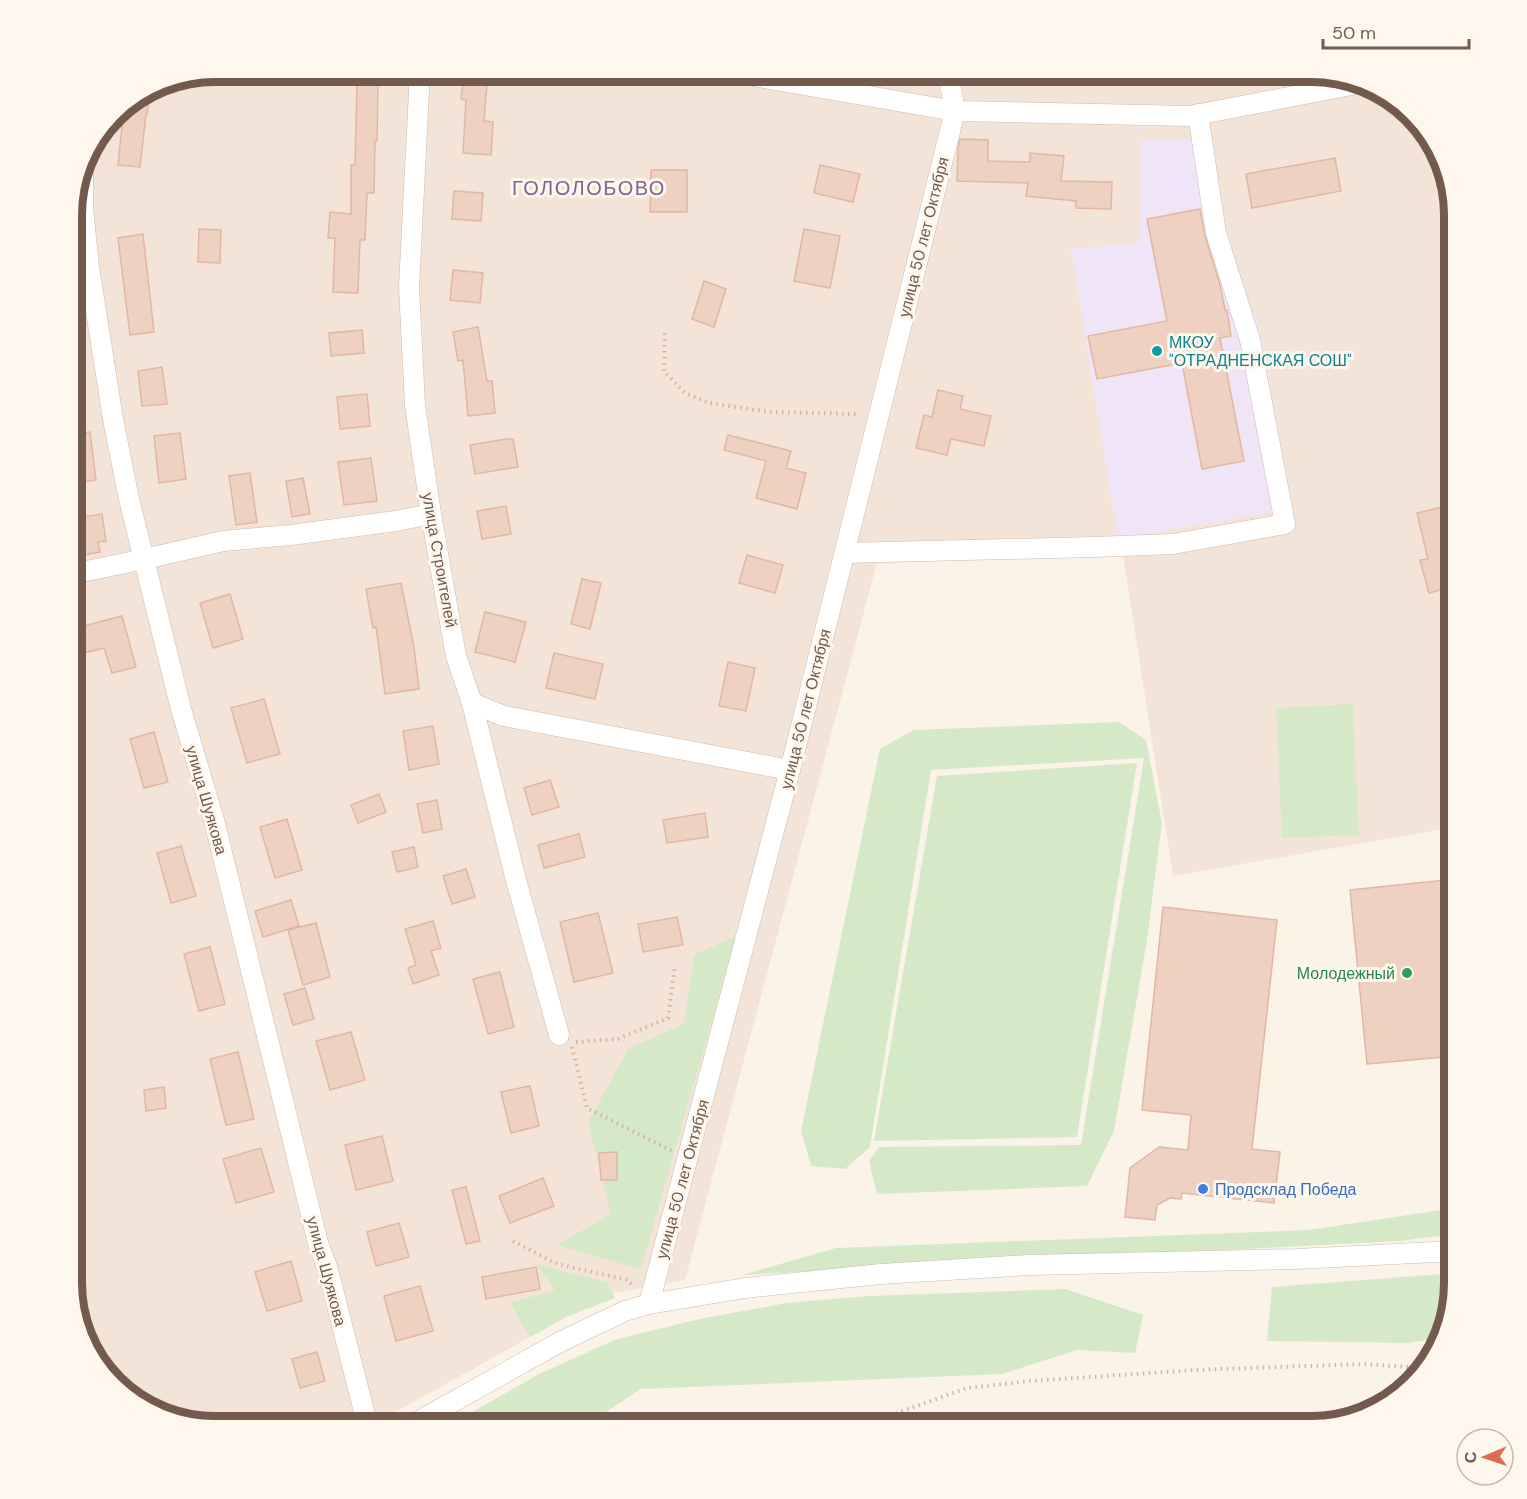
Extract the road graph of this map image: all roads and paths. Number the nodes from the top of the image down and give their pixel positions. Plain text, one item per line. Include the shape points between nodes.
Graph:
1 (419, 83) edge
2 (793, 83) edge
3 (950, 83) edge
4 (1344, 86) edge
5 (955, 111) junction
6 (1198, 114) junction
7 (84, 201) edge
8 (665, 333) dead end
9 (879, 414) junction
10 (431, 514) junction
11 (844, 553) junction
12 (145, 559) junction
13 (83, 572) edge
14 (472, 704) junction
15 (790, 770) junction
16 (675, 966) dead end
17 (565, 1038) junction
18 (673, 1152) dead end
19 (513, 1241) dead end
20 (1444, 1252) edge
21 (649, 1304) junction
22 (1414, 1367) edge
23 (365, 1417) edge
24 (426, 1417) edge
25 (878, 1417) edge

1 - 10 street, улица Строителей via 410,287 415,405
2 - 5 street
3 - 5 street, улица 50 лет Октября
4 - 6 street
5 - 6 street
5 - 9 street, улица 50 лет Октября
6 - 11 street via 1216,232 1250,340 1285,524 1173,544
7 - 12 street, улица Шуякова via 89,267 113,419
8 - 9 path via 664,371 685,393 710,403 769,412
9 - 11 street, улица 50 лет Октября
10 - 12 street via 223,541
10 - 14 street, улица Строителей via 456,656
11 - 15 street, улица 50 лет Октября
12 - 13 street
12 - 23 street, улица Шуякова
14 - 15 street via 504,716
14 - 17 street, улица Строителей via 516,880
15 - 21 street, улица 50 лет Октября
16 - 17 path via 668,1018 618,1039 580,1043
17 - 18 path via 587,1108
19 - 21 path via 557,1264 628,1280
20 - 21 street via 1028,1265 881,1274 745,1288
21 - 24 street via 560,1342
22 - 25 path via 1364,1364 1030,1381 968,1388

